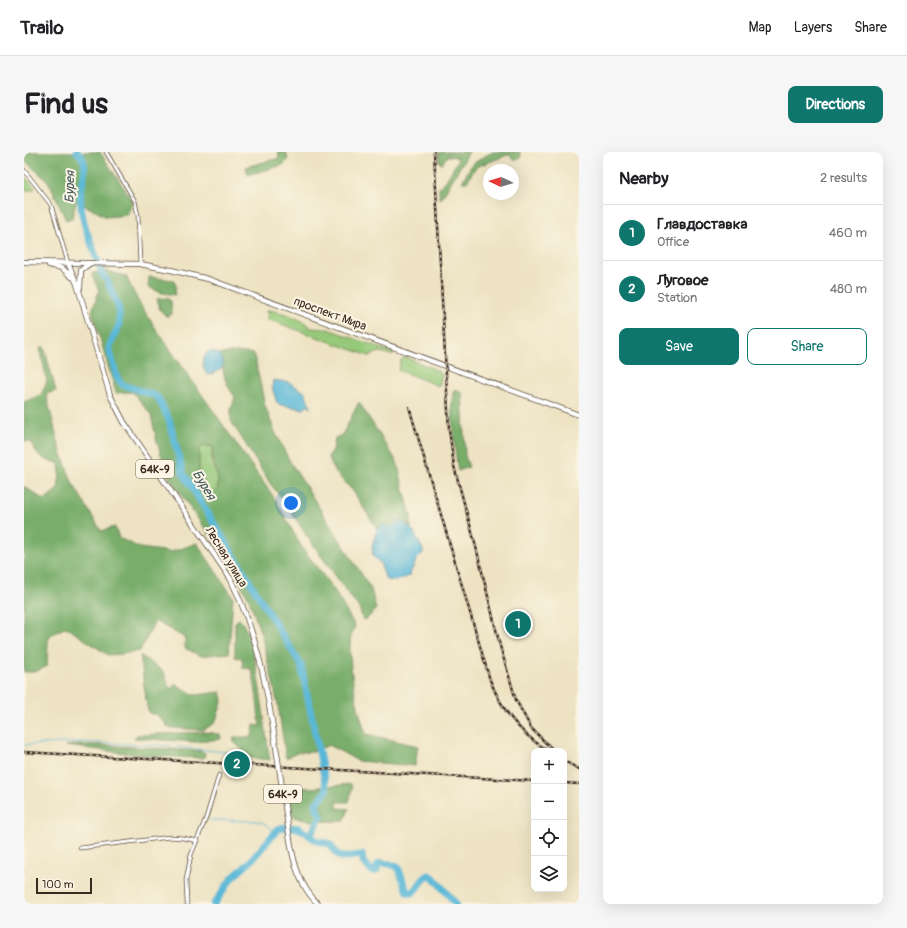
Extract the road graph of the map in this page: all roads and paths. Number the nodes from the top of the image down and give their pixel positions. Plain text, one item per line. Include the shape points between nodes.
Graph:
1 (106, 152) edge
2 (24, 170) edge
3 (24, 262) edge
4 (34, 262) junction
5 (68, 263) junction
6 (93, 263) junction
7 (140, 264) junction
8 (76, 282) junction
9 (80, 294) junction
10 (579, 415) edge
11 (220, 775) dead end
12 (198, 841) junction
13 (80, 848) dead end
14 (187, 904) edge
15 (318, 904) edge

1 - 7 street via 135,201
2 - 5 street via 51,205
3 - 4 main road
4 - 5 main road, проспект Мира
4 - 8 main road via 62,268
5 - 6 main road, проспект Мира
5 - 8 main road, Лесная улица / 64К-9
6 - 7 main road, проспект Мира
6 - 9 main road via 81,270
7 - 10 main road, проспект Мира via 208,279
8 - 9 main road, Лесная улица / 64К-9
9 - 15 main road, Лесная улица / 64К-9, bridge via 110,395 124,422 230,578 240,598 260,655 290,840 299,877 308,894
11 - 12 street
12 - 13 street via 170,838
12 - 14 street via 191,855 186,880

